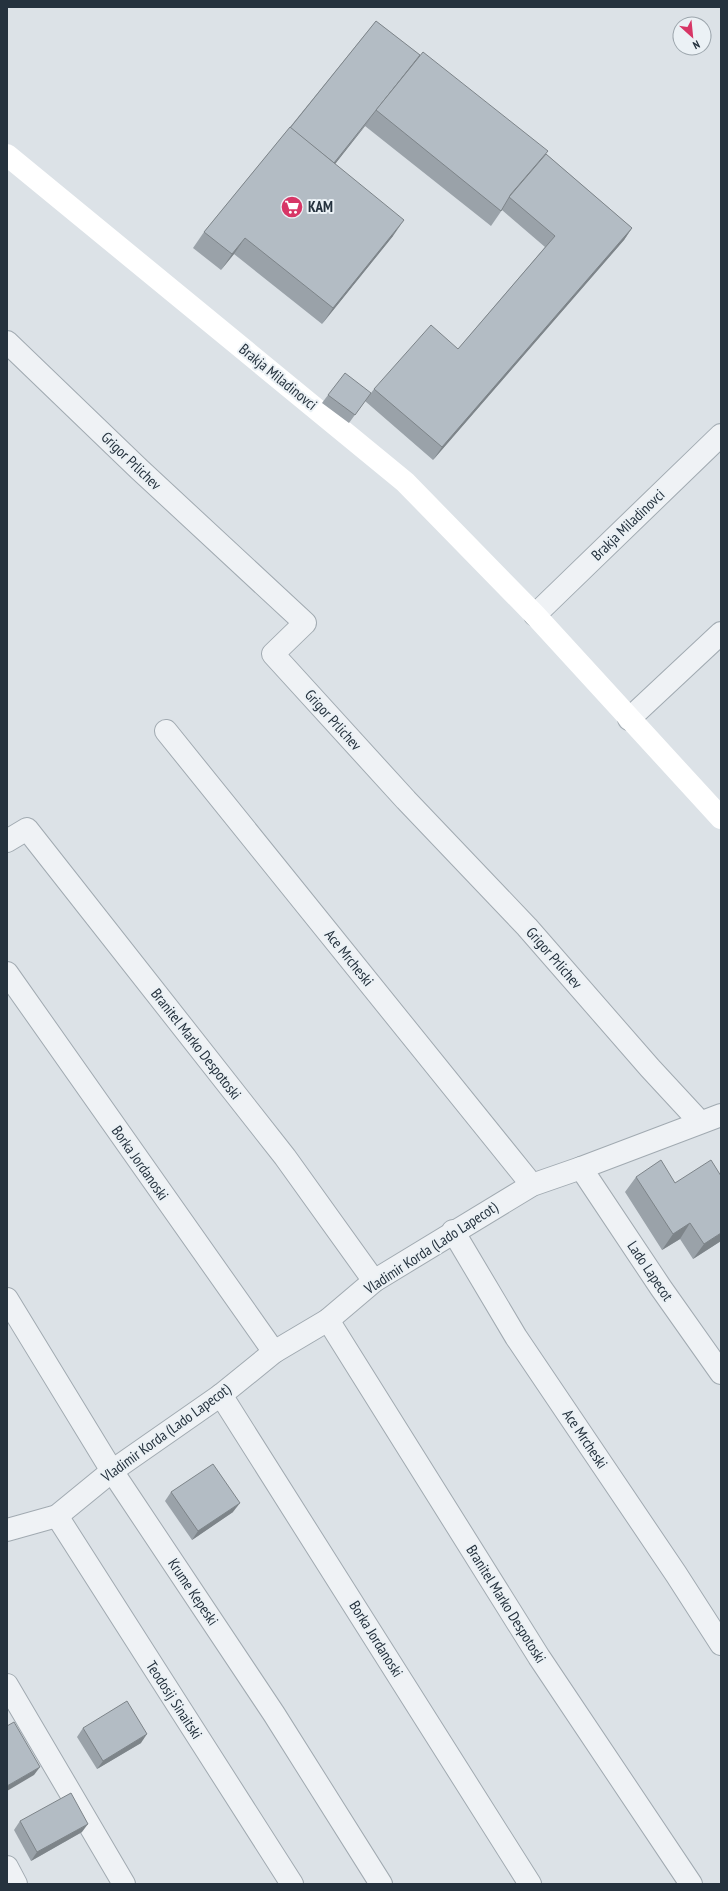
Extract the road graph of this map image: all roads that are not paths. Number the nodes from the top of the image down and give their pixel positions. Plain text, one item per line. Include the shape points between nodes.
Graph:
1 (7, 155) edge
2 (7, 342) edge
3 (721, 434) edge
4 (535, 615) junction
5 (721, 633) edge
6 (629, 719) junction
7 (166, 731) dead end
8 (721, 818) edge
9 (7, 841) edge
10 (7, 973) edge
11 (721, 1115) edge
12 (700, 1122) junction
13 (581, 1168) junction
14 (532, 1185) junction
15 (453, 1231) junction
16 (374, 1281) junction
17 (7, 1299) edge
18 (328, 1320) junction
19 (274, 1352) junction
20 (721, 1373) edge
21 (221, 1395) junction
22 (112, 1471) junction
23 (57, 1516) junction
24 (7, 1530) edge
25 (721, 1644) edge
26 (7, 1685) edge
27 (7, 1867) edge
28 (16, 1884) edge
29 (124, 1884) edge
30 (292, 1884) edge
31 (381, 1884) edge
32 (530, 1884) edge
33 (691, 1884) edge

1 - 4 street, Brakja Miladinovci via 405,482
2 - 12 street, Grigor Prlichev via 139,469 305,622 273,654 401,795 527,927
3 - 4 street, Brakja Miladinovci
4 - 6 street, Brakja Miladinovci
5 - 6 street
6 - 8 street, Brakja Miladinovci
7 - 14 street, Ace Mrcheski
9 - 16 street, Branitel Marko Despotoski via 27,829 285,1157
10 - 19 street, Borka Jordanoski
11 - 12 street, Vladimir Korda (Lado Lapecot)
12 - 13 street, Vladimir Korda (Lado Lapecot)
13 - 14 street, Vladimir Korda (Lado Lapecot)
13 - 20 street, Lado Lapecot
14 - 15 street, Vladimir Korda (Lado Lapecot)
15 - 16 street, Vladimir Korda (Lado Lapecot)
15 - 25 street, Ace Mrcheski via 516,1337 672,1567
16 - 18 street, Vladimir Korda (Lado Lapecot)
17 - 22 street, Krume Kepeski
18 - 19 street, Vladimir Korda (Lado Lapecot)
18 - 33 street, Branitel Marko Despotoski via 539,1657
19 - 21 street, Vladimir Korda (Lado Lapecot)
21 - 22 street, Vladimir Korda (Lado Lapecot)
21 - 32 street, Borka Jordanoski
22 - 23 street, Vladimir Korda (Lado Lapecot)
22 - 31 street, Krume Kepeski via 274,1714
23 - 24 street, Vladimir Korda (Lado Lapecot)
23 - 30 street, Teodosij Sinaitski
26 - 29 street
27 - 28 street

